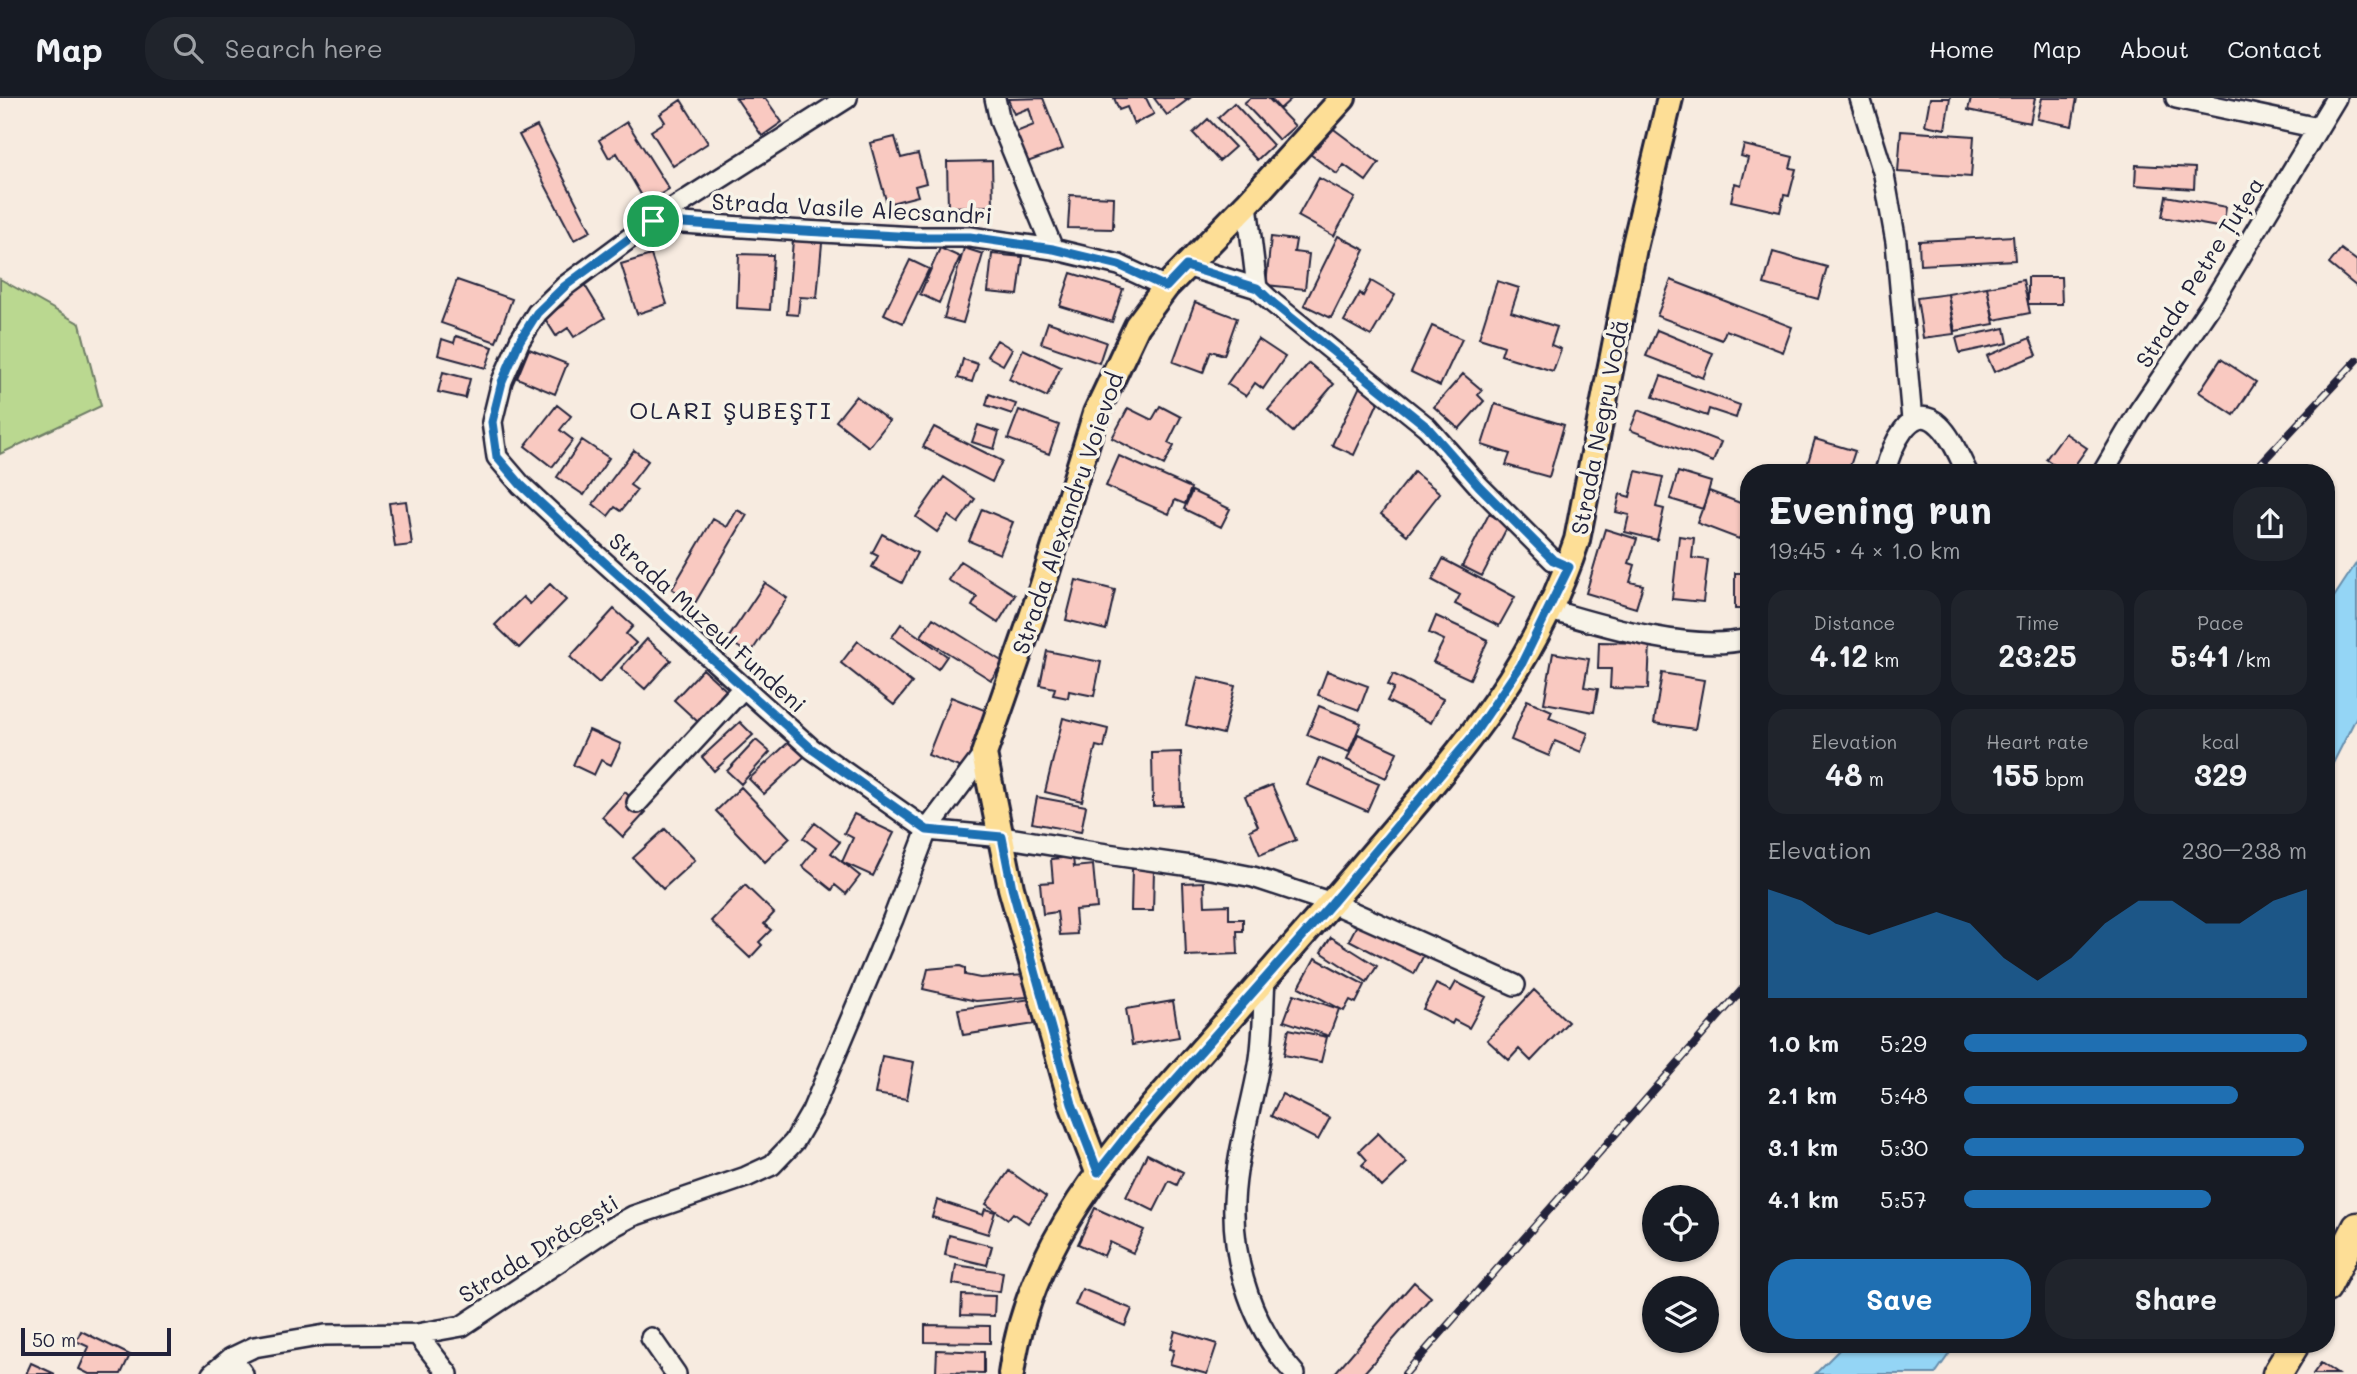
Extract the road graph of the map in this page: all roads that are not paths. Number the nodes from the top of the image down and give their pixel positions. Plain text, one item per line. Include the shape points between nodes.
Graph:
1 (847, 98) edge
2 (995, 98) edge
3 (1343, 98) edge
4 (1670, 98) edge
5 (1860, 98) edge
6 (2176, 98) edge
7 (2336, 98) edge
8 (2318, 128) junction
9 (1247, 204) junction
10 (653, 221) junction
11 (1053, 249) junction
12 (1186, 266) junction
13 (1166, 287) junction
14 (1257, 288) junction
15 (1920, 419) junction
16 (1887, 464) edge
17 (1963, 464) edge
18 (2109, 464) edge
19 (1569, 567) junction
20 (1550, 610) junction
21 (1740, 641) edge
22 (744, 687) junction
23 (984, 754) junction
24 (638, 803) dead end
25 (927, 830) junction
26 (1002, 837) junction
27 (1332, 903) junction
28 (1265, 979) junction
29 (1515, 985) dead end
30 (1098, 1172) junction
31 (2357, 1227) edge
32 (2335, 1270) edge
33 (417, 1334) junction
34 (651, 1338) dead end
35 (2290, 1353) edge
36 (237, 1366) edge
37 (212, 1374) edge
38 (448, 1374) edge
39 (676, 1374) edge
40 (1011, 1374) edge
41 (1295, 1374) edge
42 (2277, 1374) edge

1 - 10 street
2 - 11 street via 1000,121
3 - 9 main road, Strada Alexandru Voievod
4 - 19 main road, Strada Negru Vodă via 1634,248 1585,508
5 - 15 street via 1884,175
6 - 8 street
7 - 8 street, Strada Petre Țuțea
8 - 18 street, Strada Petre Țuțea
9 - 12 main road, Strada Alexandru Voievod
9 - 14 street
10 - 11 street, Strada Vasile Alecsandri via 970,237
10 - 22 street, Strada Muzeul Fundeni via 565,286 537,313 502,382 492,422 497,457 521,485
11 - 13 street, Strada Vasile Alecsandri via 1119,265
12 - 13 main road, Strada Alexandru Voievod
12 - 14 street
13 - 23 main road, Strada Alexandru Voievod via 1137,326 1096,413
14 - 19 street via 1427,427 1553,560
15 - 16 street via 1899,436
15 - 17 street via 1933,420 1946,432
19 - 20 main road, Strada Negru Vodă
20 - 21 street via 1691,641
20 - 27 main road, Strada Negru Vodă via 1521,665 1472,737
22 - 24 street
22 - 25 street, Strada Muzeul Fundeni via 812,749
23 - 25 street, Strada Drăcești
23 - 26 main road
25 - 26 street
25 - 33 street, Strada Drăcești via 811,1111 794,1142 772,1165 633,1216 461,1325
26 - 27 street via 1253,877
26 - 30 main road via 1069,1092
27 - 28 main road, Strada Negru Vodă
27 - 29 street
28 - 30 main road, Strada Negru Vodă
28 - 41 street via 1259,1062 1234,1201 1235,1237 1253,1308 1266,1338
30 - 40 main road, Strada Negru Vodă via 1042,1269 1023,1317
31 - 32 highway
33 - 36 street, Strada Drăcești via 326,1335 254,1347
33 - 38 street
34 - 39 street
35 - 42 highway
36 - 37 street, Strada Drăcești

